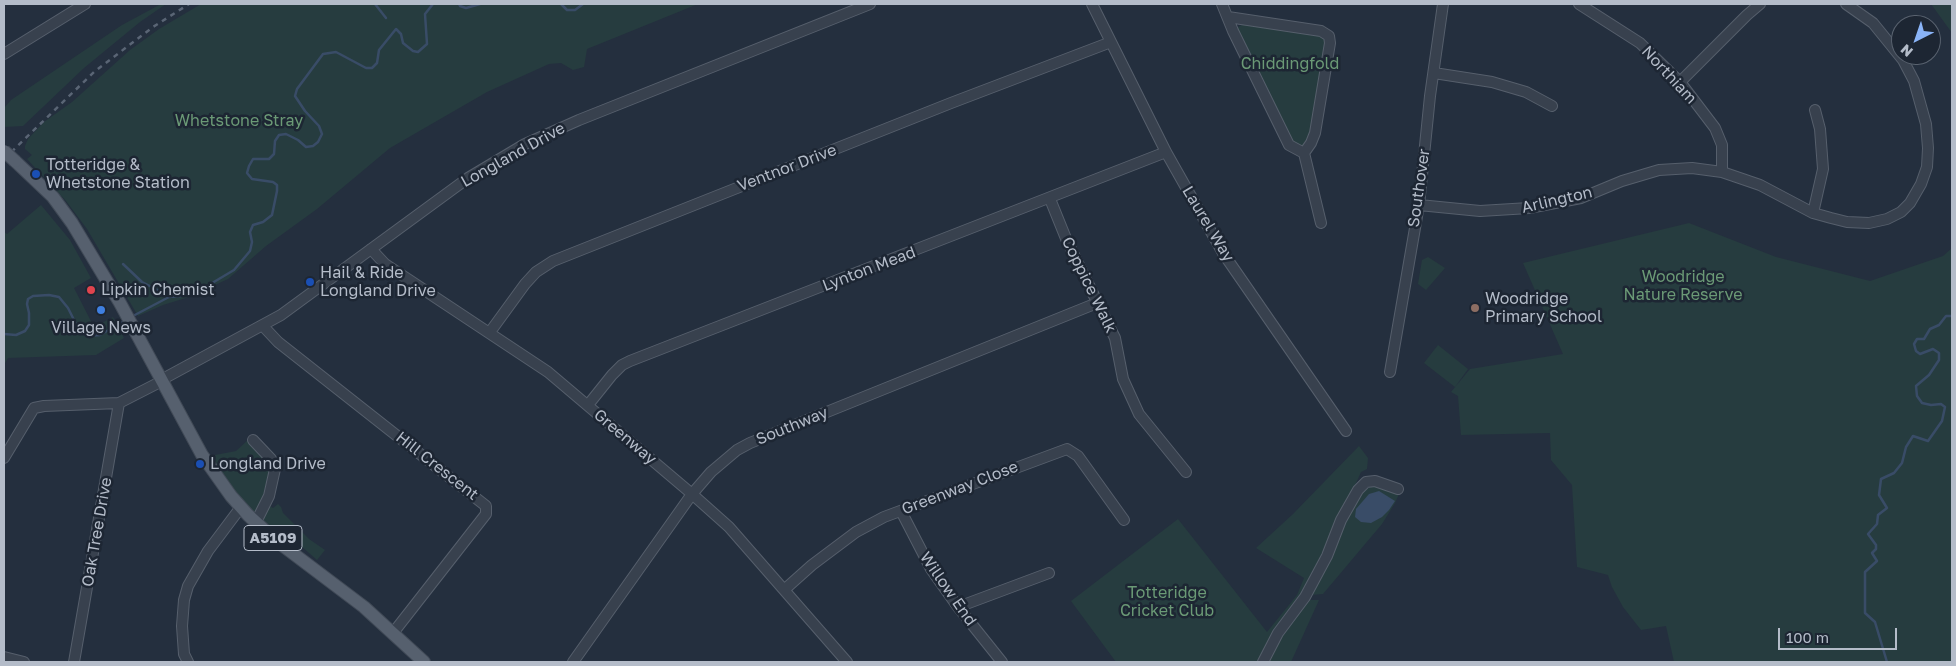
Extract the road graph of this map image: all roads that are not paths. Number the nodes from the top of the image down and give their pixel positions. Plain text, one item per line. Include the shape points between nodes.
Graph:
1 (85, 4) edge
2 (870, 4) edge
3 (1092, 4) edge
4 (1222, 4) edge
5 (1443, 4) edge
6 (1579, 4) edge
7 (1760, 4) edge
8 (1846, 4) edge
9 (1228, 17) junction
10 (1111, 42) junction
11 (4, 54) edge
12 (1434, 74) junction
13 (1680, 82) junction
14 (1552, 106) dead end
15 (1815, 110) dead end
16 (4, 151) edge
17 (1166, 152) junction
18 (1304, 153) junction
19 (1722, 172) junction
20 (1050, 199) junction
21 (1419, 205) junction
22 (1813, 213) junction
23 (1321, 223) dead end
24 (371, 249) junction
25 (1097, 304) junction
26 (263, 326) junction
27 (490, 332) junction
28 (1390, 372) dead end
29 (161, 380) junction
30 (120, 403) junction
31 (588, 405) junction
32 (1346, 431) dead end
33 (253, 440) dead end
34 (4, 458) edge
35 (1186, 472) dead end
36 (1398, 489) dead end
37 (692, 494) junction
38 (241, 507) junction
39 (901, 511) junction
40 (1124, 520) dead end
41 (256, 522) junction
42 (1049, 574) dead end
43 (784, 590) junction
44 (958, 607) junction
45 (393, 633) junction
46 (4, 657) edge
47 (184, 659) edge
48 (24, 662) edge
49 (74, 662) edge
50 (424, 662) edge
51 (573, 662) edge
52 (847, 662) edge
53 (1002, 662) edge
54 (1263, 662) edge

1 - 11 street
2 - 24 street, Longland Drive via 548,134 468,178
3 - 10 street, Laurel Way
4 - 9 street
5 - 12 street, Southover
6 - 13 street, Northiam via 1640,42
7 - 13 street
8 - 22 street, Arlington via 1874,23 1914,80 1926,124 1927,167 1922,184 1910,203 1887,219 1869,223 1846,222
9 - 18 street via 1289,145
9 - 18 street via 1321,31 1329,36 1315,133
10 - 17 street, Laurel Way
10 - 27 street, Ventnor Drive via 553,261 525,284
12 - 14 street via 1492,82 1526,92
12 - 21 street, Southover
13 - 19 street, Northiam via 1715,128 1722,145
15 - 22 street via 1822,142 1823,169
16 - 29 main road, A5109, bridge via 62,207 120,303
17 - 20 street, Lynton Mead
17 - 32 street, Laurel Way via 1224,253
18 - 23 street
19 - 21 street, Arlington via 1692,168 1658,170 1581,198 1529,208 1480,211
19 - 22 street, Arlington via 1760,185
20 - 25 street, Coppice Walk
20 - 31 street, Lynton Mead via 630,361 612,375
21 - 28 street, Southover
24 - 26 street, Longland Drive
24 - 27 street, Greenway via 385,264
25 - 35 street, Coppice Walk via 1115,338 1123,379 1139,414
25 - 37 street, Southway via 750,443 711,472
26 - 29 street, Longland Drive
26 - 45 street, Hill Crescent via 278,342 486,506 486,514
27 - 31 street, Greenway via 548,372
29 - 30 street, Longland Drive
29 - 38 main road, A5109 via 211,470
30 - 34 street via 34,408
30 - 49 street, Oak Tree Drive
31 - 37 street, Greenway
33 - 41 street via 271,459 275,469 269,496
36 - 54 street via 1374,481 1366,482 1358,490 1305,597 1278,633
37 - 43 street, Greenway via 729,527
37 - 51 street, Southway
38 - 41 main road, A5109
38 - 47 street via 208,551 188,586 183,611
39 - 40 street, Greenway Close via 1067,449 1078,456
39 - 43 street, Greenway Close via 856,532
39 - 44 street, Willow End via 931,569
41 - 45 main road, A5109 via 289,552 364,607
42 - 44 street
43 - 52 street, Greenway
44 - 53 street, Willow End
45 - 50 main road, A5109
46 - 48 street

